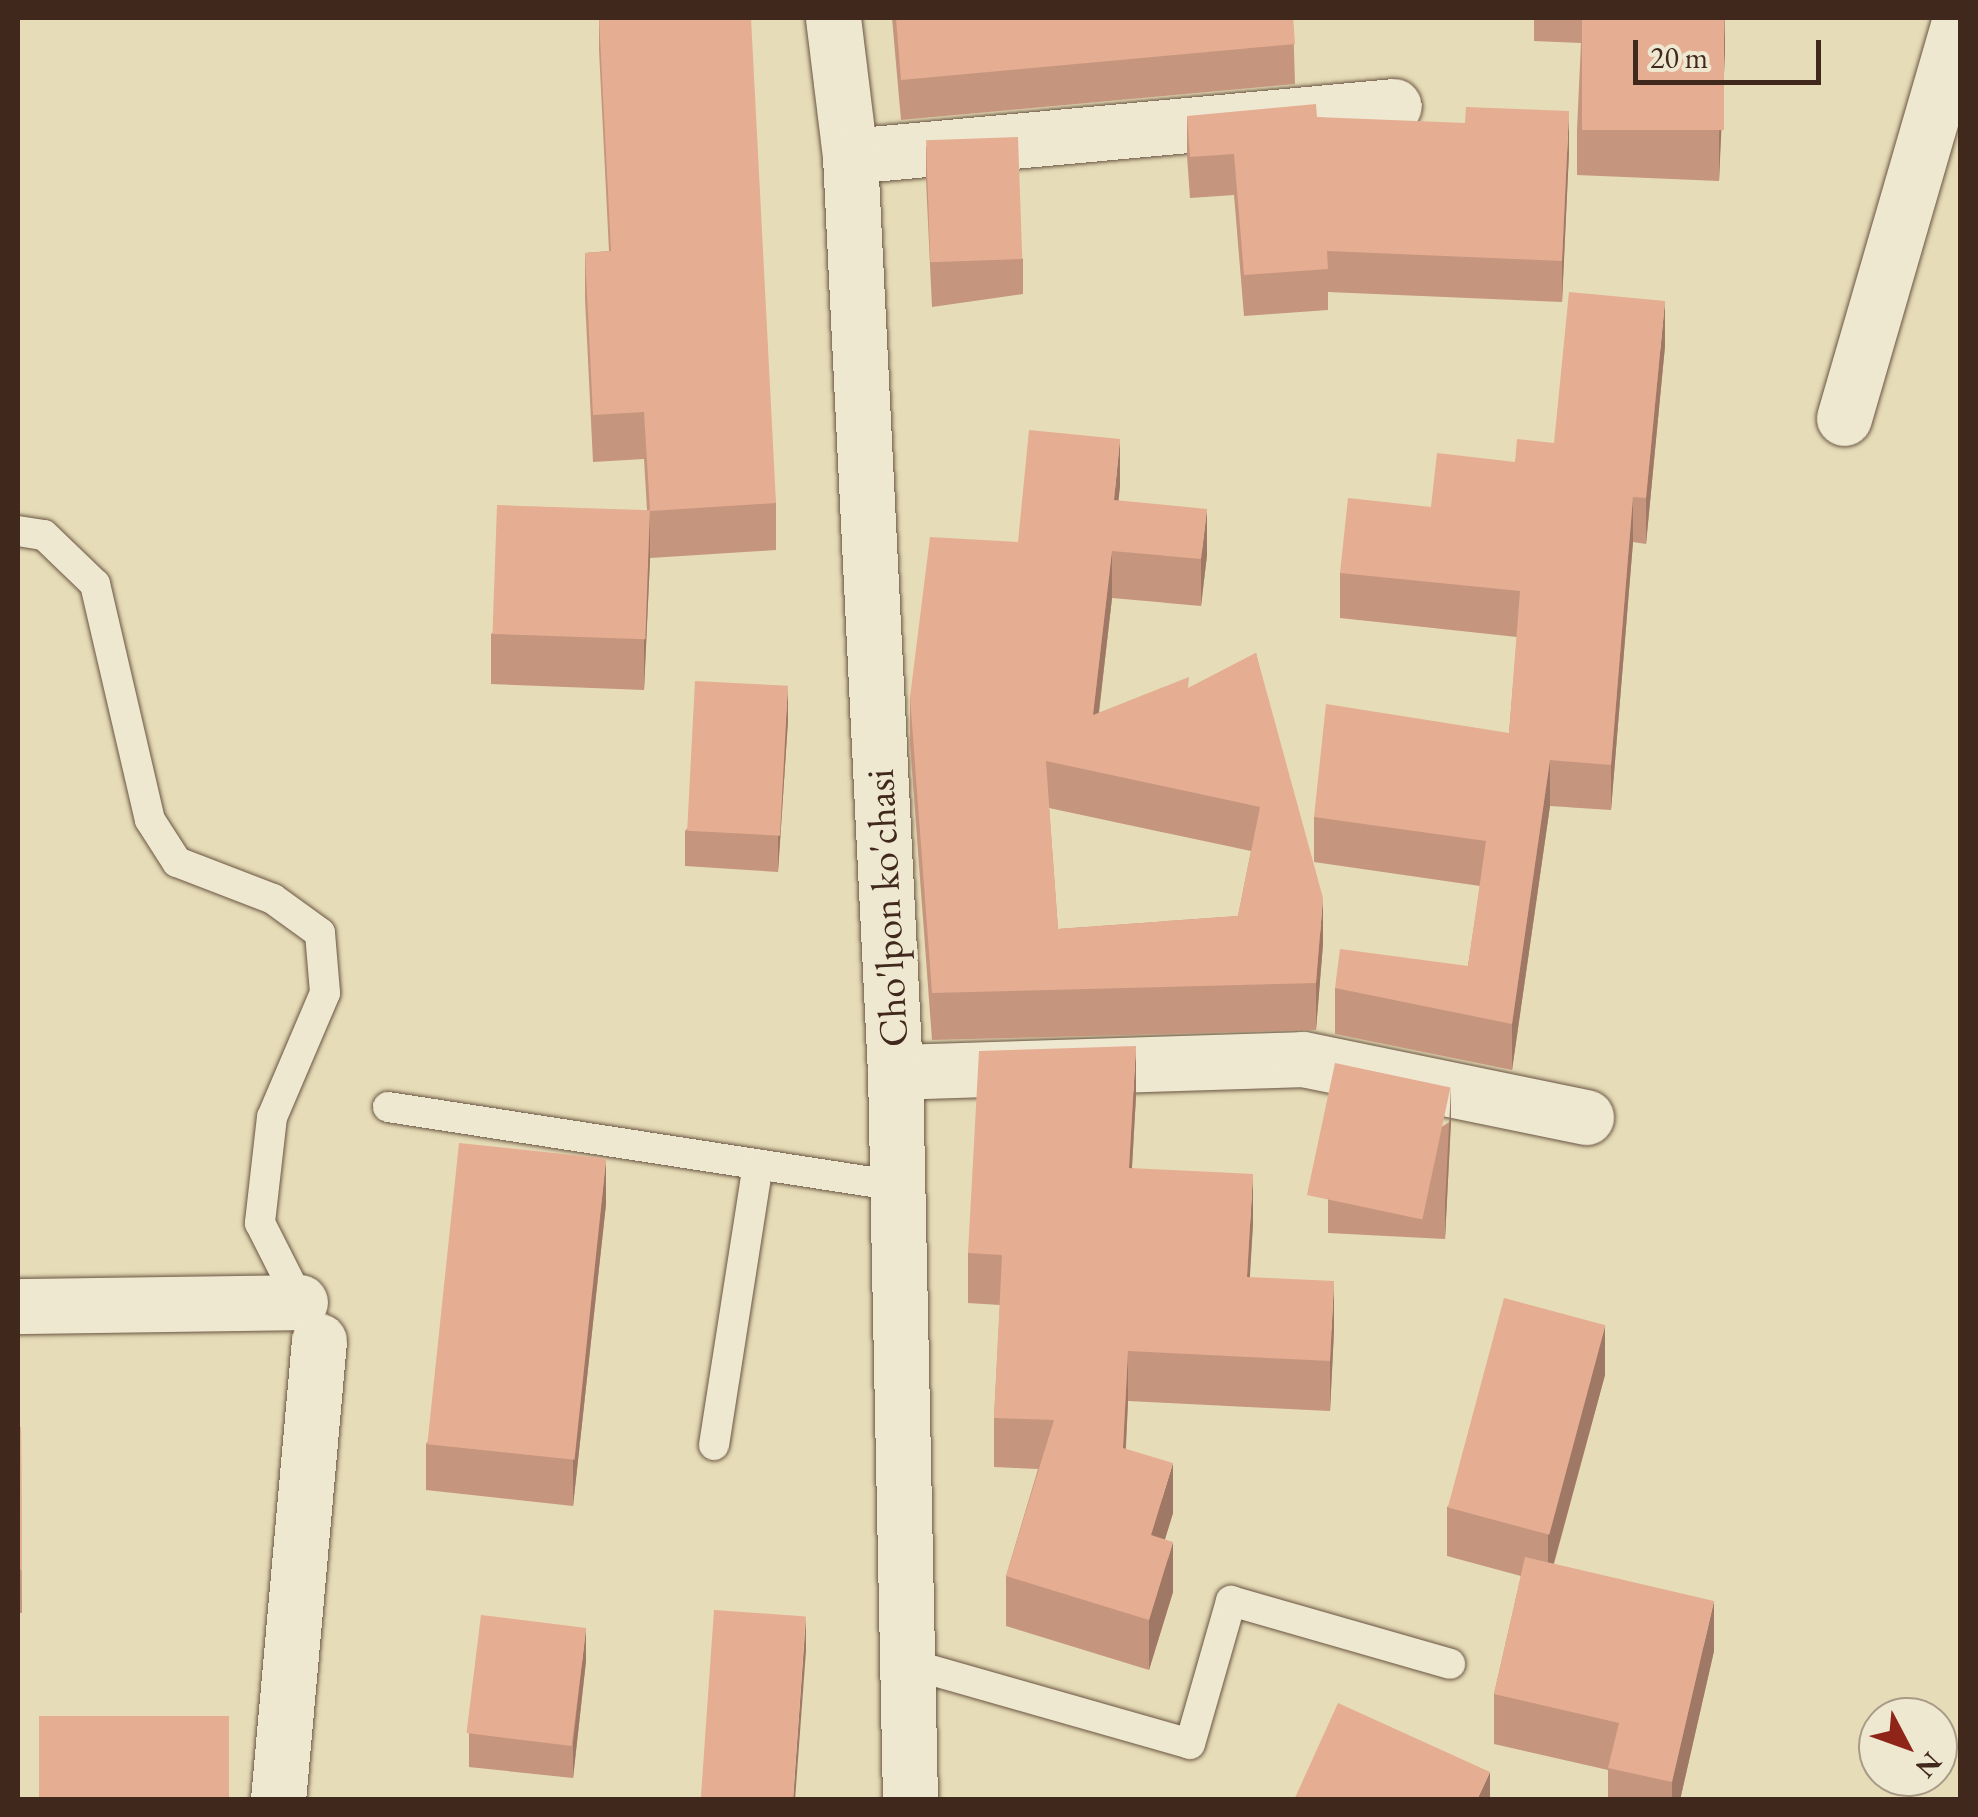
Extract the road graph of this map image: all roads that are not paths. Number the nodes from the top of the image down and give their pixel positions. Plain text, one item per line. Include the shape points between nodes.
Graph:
1 (832, 18) edge
2 (1960, 18) edge
3 (1394, 106) dead end
4 (850, 156) junction
5 (1844, 418) dead end
6 (18, 531) edge
7 (894, 1072) junction
8 (388, 1107) dead end
9 (1586, 1116) dead end
10 (758, 1164) junction
11 (898, 1186) junction
12 (18, 1306) edge
13 (310, 1322) junction
14 (714, 1446) dead end
15 (906, 1663) junction
16 (1450, 1664) dead end
17 (278, 1800) edge
18 (910, 1800) edge

1 - 4 street, Cho'lpon ko'chasi
2 - 5 street
3 - 4 street
4 - 7 street, Cho'lpon ko'chasi
6 - 13 lane via 44,535 94,584 150,820 177,862 273,899 320,932 325,994 272,1117 260,1223
7 - 9 street via 1303,1059
7 - 11 street, Cho'lpon ko'chasi
8 - 10 lane
10 - 11 lane
10 - 14 lane
11 - 15 street, Cho'lpon ko'chasi
12 - 13 street
13 - 17 street
15 - 16 lane via 1190,1744 1231,1601
15 - 18 street, Cho'lpon ko'chasi

